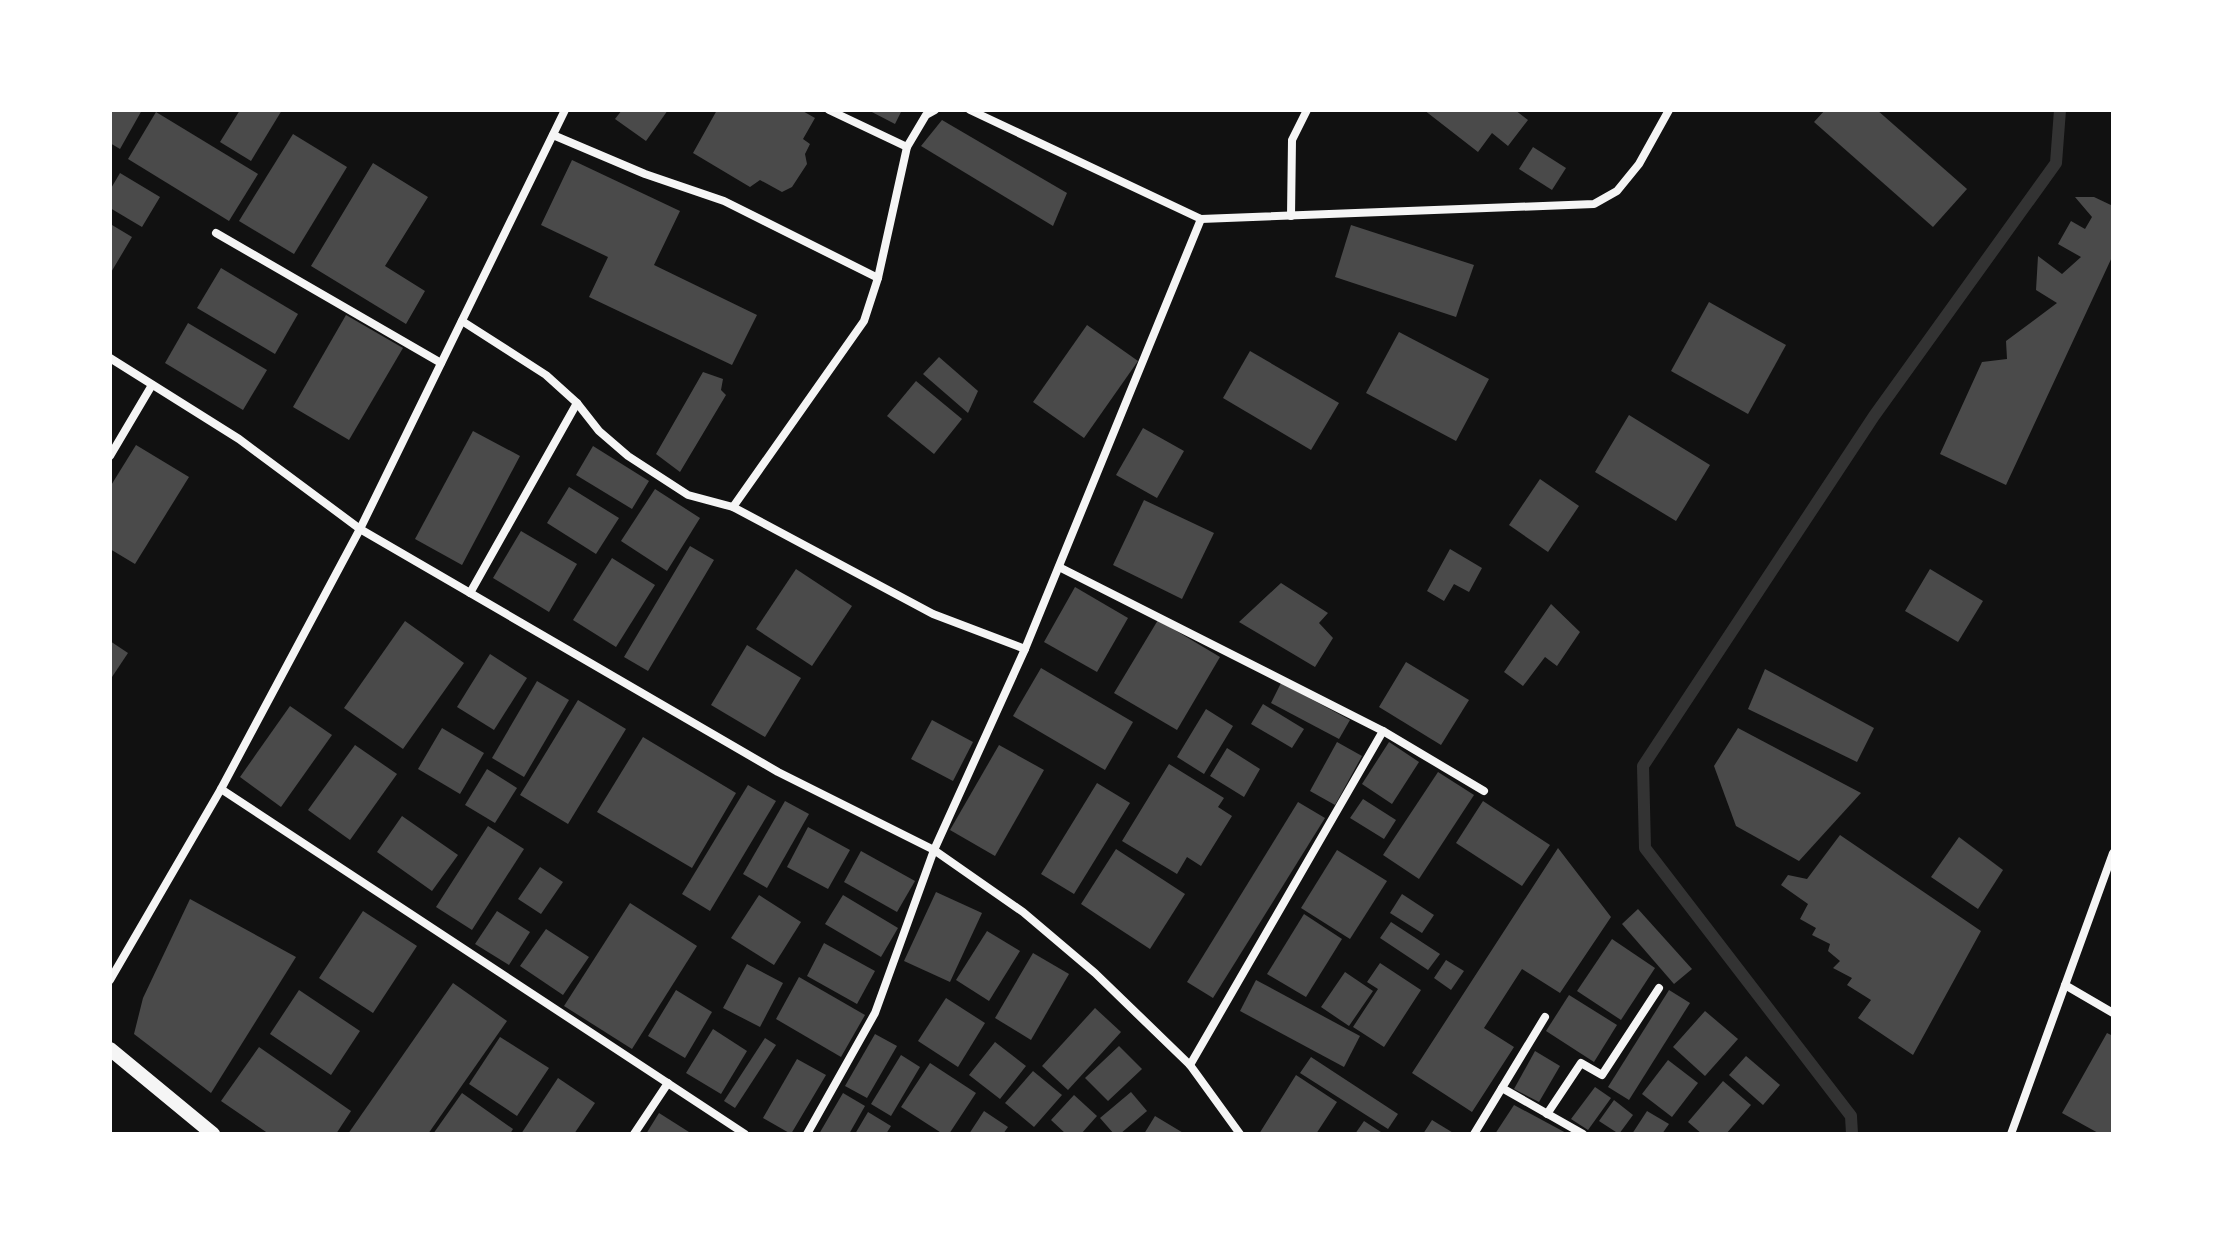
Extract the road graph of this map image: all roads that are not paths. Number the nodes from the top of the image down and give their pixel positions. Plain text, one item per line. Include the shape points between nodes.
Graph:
1 (565, 110) edge
2 (829, 110) edge
3 (935, 110) edge
4 (970, 110) edge
5 (1307, 110) edge
6 (1669, 110) edge
7 (553, 135) junction
8 (907, 147) junction
9 (1291, 216) junction
10 (1201, 219) junction
11 (216, 233) dead end
12 (878, 278) junction
13 (462, 321) junction
14 (110, 358) edge
15 (441, 363) junction
16 (152, 385) junction
17 (577, 403) junction
18 (110, 456) edge
19 (733, 507) junction
20 (360, 529) junction
21 (1059, 567) junction
22 (470, 593) junction
23 (1025, 649) junction
24 (1383, 731) junction
25 (221, 789) junction
26 (1484, 791) dead end
27 (934, 850) junction
28 (2113, 853) edge
29 (110, 980) edge
30 (2065, 985) junction
31 (1659, 988) dead end
32 (2113, 1013) edge
33 (1545, 1017) dead end
34 (110, 1049) edge
35 (1190, 1065) junction
36 (668, 1083) junction
37 (1502, 1088) junction
38 (1547, 1114) junction
39 (213, 1134) edge
40 (634, 1134) edge
41 (745, 1134) edge
42 (807, 1134) edge
43 (1240, 1134) edge
44 (1474, 1134) edge
45 (1583, 1134) edge
46 (2011, 1134) edge

1 - 7 street
2 - 8 street
3 - 8 street via 926,115
4 - 10 street
5 - 9 street via 1292,140
6 - 9 street via 1639,164 1617,191 1594,204
7 - 12 street via 724,201
7 - 13 street
8 - 12 street
9 - 10 street
10 - 21 street
11 - 15 street
12 - 19 street via 864,321
13 - 15 street
13 - 17 street via 546,375
14 - 16 street
15 - 20 street
16 - 18 street
16 - 20 street via 239,439
17 - 19 street via 628,456 688,495
17 - 22 street
19 - 23 street via 933,614
20 - 22 street
20 - 25 street
21 - 23 street
21 - 24 street
22 - 27 street via 778,772
23 - 27 street
24 - 26 street
24 - 35 street
25 - 29 street
25 - 36 street
27 - 35 street via 1047,932
27 - 42 street via 875,1013
28 - 30 street
30 - 32 street
30 - 46 street
31 - 38 street via 1602,1075 1581,1063
33 - 37 street
34 - 39 street
35 - 43 street
36 - 40 street
36 - 41 street
37 - 38 street
37 - 44 street
38 - 45 street

